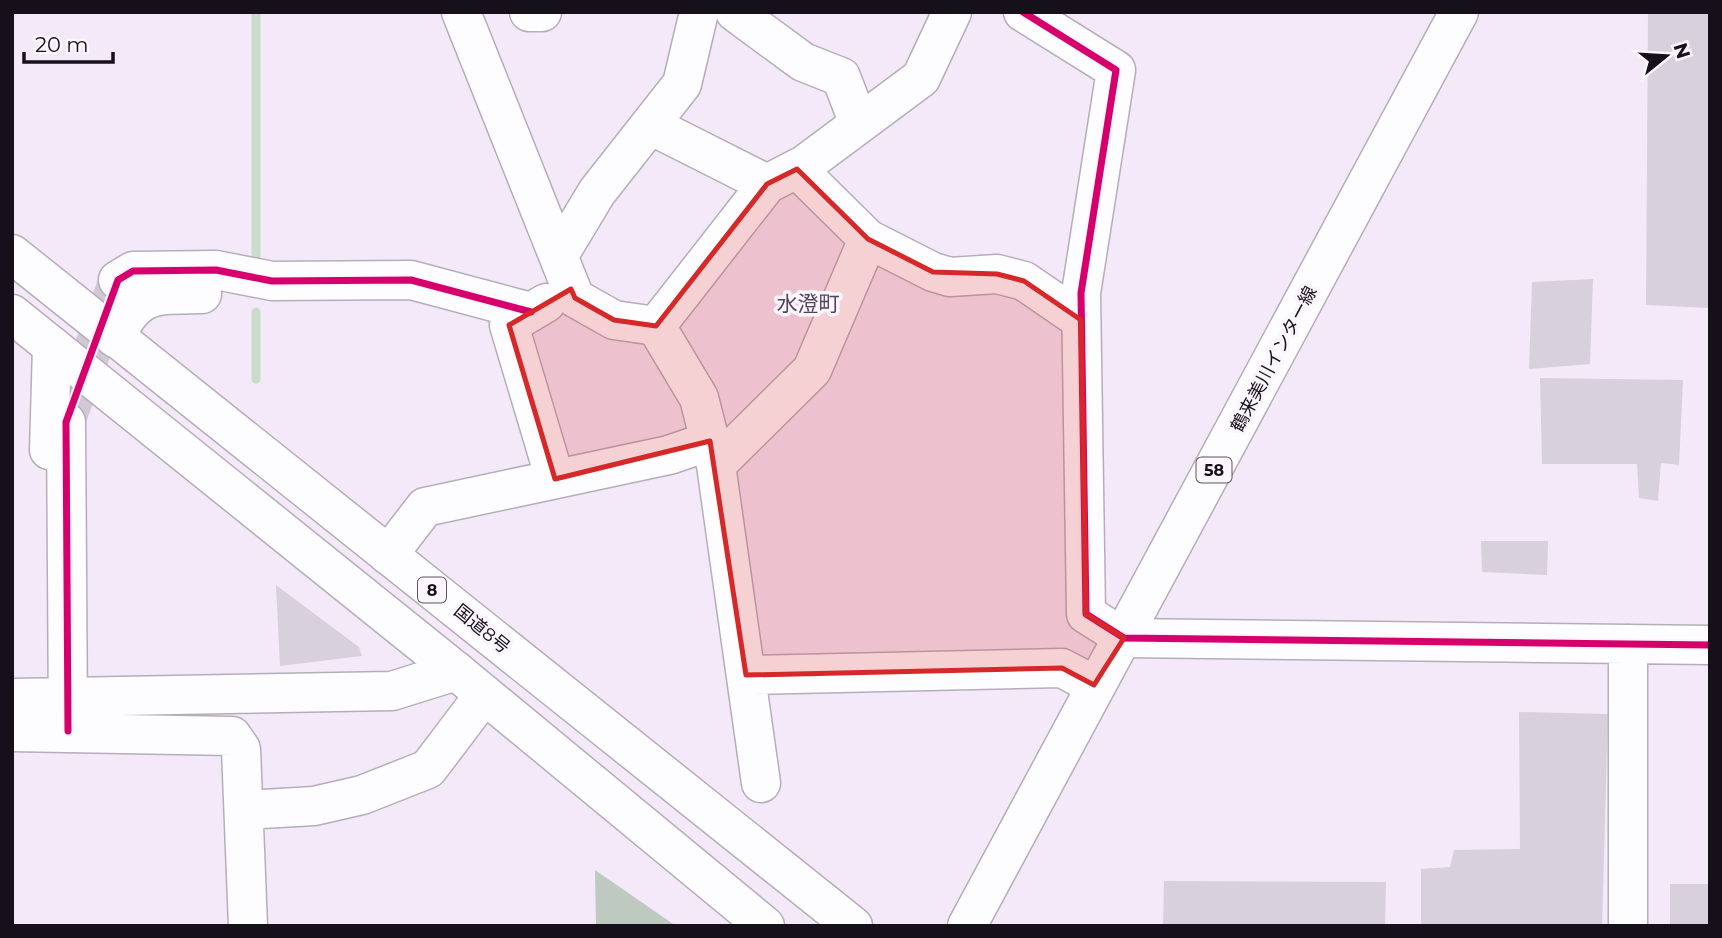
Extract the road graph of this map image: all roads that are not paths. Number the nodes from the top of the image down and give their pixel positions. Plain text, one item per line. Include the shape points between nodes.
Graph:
1 (461, 12) edge
2 (528, 12) edge
3 (542, 12) edge
4 (699, 12) edge
5 (735, 12) edge
6 (952, 12) edge
7 (1023, 12) edge
8 (1459, 12) edge
9 (859, 124) junction
10 (650, 125) junction
11 (782, 177) junction
12 (868, 239) junction
13 (12, 254) edge
14 (565, 272) junction
15 (118, 280) dead end
16 (272, 281) junction
17 (531, 312) junction
18 (12, 314) edge
19 (1082, 320) junction
20 (656, 326) junction
21 (115, 338) junction
22 (52, 346) junction
23 (66, 422) tunnel mouth
24 (713, 453) junction
25 (555, 479) junction
26 (388, 555) junction
27 (67, 611) junction
28 (1124, 638) junction
29 (1628, 644) junction
30 (1710, 645) edge
31 (746, 676) junction
32 (470, 683) junction
33 (1094, 685) junction
34 (12, 698) edge
35 (68, 714) junction
36 (12, 732) edge
37 (761, 783) dead end
38 (245, 810) junction
39 (248, 926) edge
40 (765, 926) edge
41 (852, 926) edge
42 (967, 926) edge
43 (1628, 926) edge

1 - 14 main road
2 - 3 main road
4 - 10 main road via 682,84
5 - 9 main road via 803,62 841,77
6 - 9 main road via 921,78
7 - 19 main road via 1116,70 1081,293
8 - 28 main road, 鶴来美川インター線 / 58
9 - 11 main road
10 - 11 main road
10 - 14 main road via 597,192
11 - 12 main road
11 - 20 main road
12 - 19 main road via 942,275 997,274 1024,282
12 - 24 main road via 812,370
13 - 21 main road, 国道8号 / 8
14 - 17 main road
14 - 20 main road via 575,298 614,320
15 - 16 main road via 133,271 216,270
16 - 17 main road via 411,280
16 - 21 main road via 238,293 155,295 127,313
17 - 25 main road via 509,325
18 - 22 main road
19 - 28 main road via 1086,614
20 - 24 main road via 699,398
21 - 26 main road, 国道8号 / 8
22 - 27 main road via 45,577
22 - 32 main road
23 - 27 main road
24 - 25 main road via 669,455
24 - 31 main road
25 - 26 main road via 425,507
26 - 41 main road, 国道8号 / 8
27 - 35 main road
28 - 29 main road
28 - 33 main road, 鶴来美川インター線 / 58
29 - 30 main road
29 - 43 main road
31 - 33 main road via 1062,667
31 - 37 main road
32 - 35 main road
32 - 38 main road via 428,769 362,795 314,806
32 - 40 main road
33 - 42 main road, 鶴来美川インター線 / 58
34 - 35 main road
35 - 36 main road
35 - 38 main road via 232,736 241,750
38 - 39 main road

